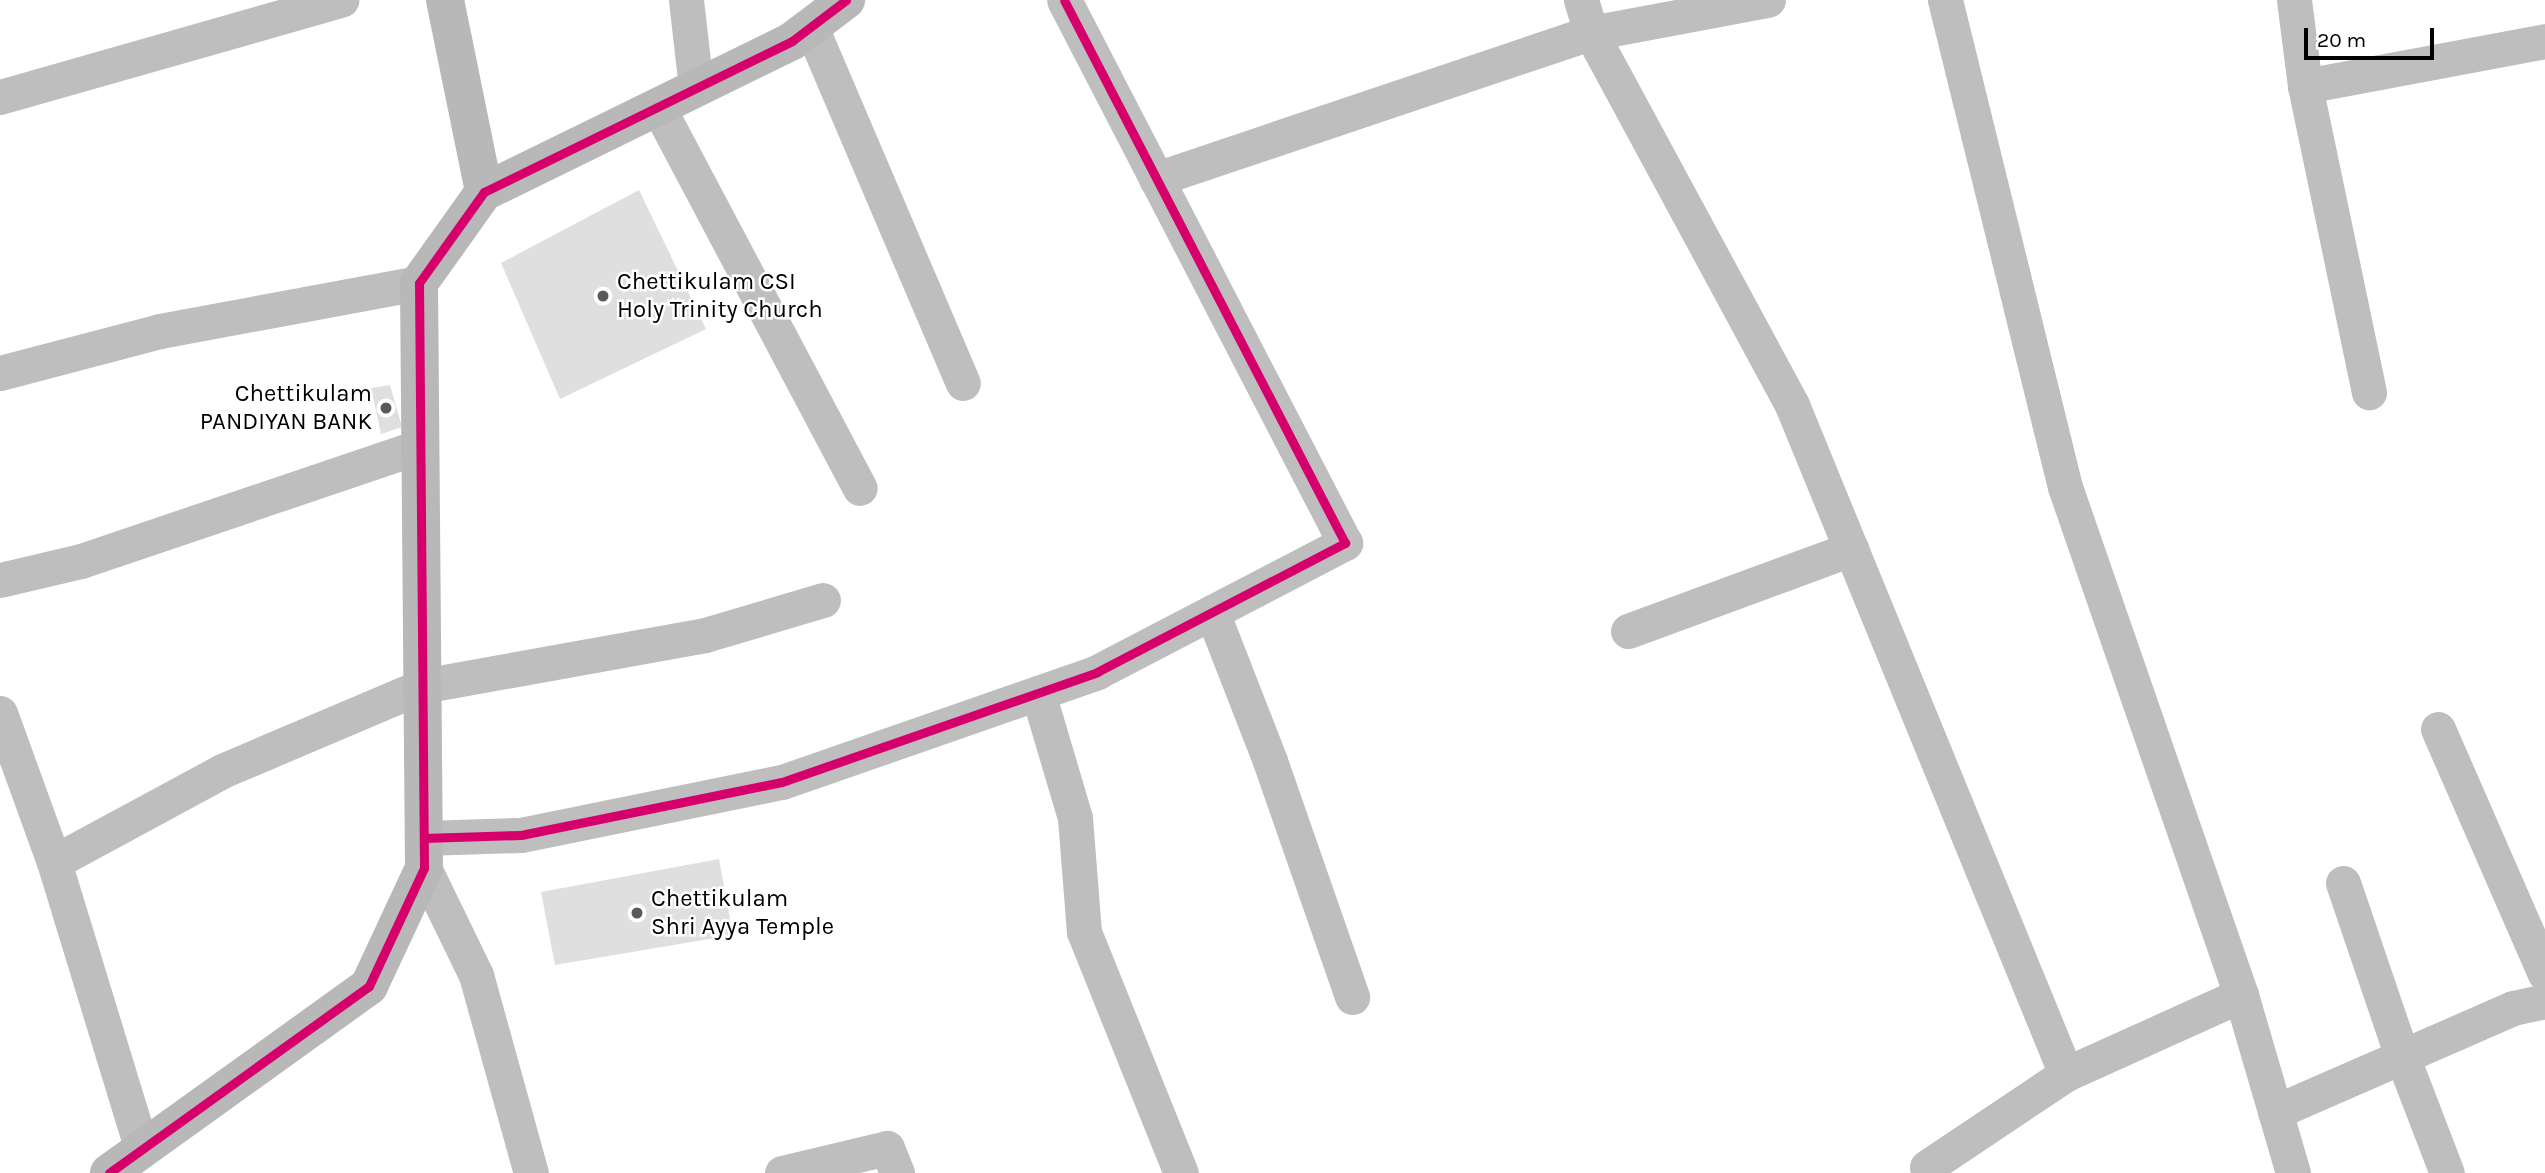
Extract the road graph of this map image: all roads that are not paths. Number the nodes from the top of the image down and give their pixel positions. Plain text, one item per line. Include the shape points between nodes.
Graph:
1 (341, 0) edge
2 (446, 0) edge
3 (685, 0) edge
4 (846, 0) edge
5 (1064, 0) edge
6 (1581, 0) edge
7 (1768, 0) edge
8 (1945, 0) edge
9 (2294, 0) edge
10 (811, 27) junction
11 (1591, 33) junction
12 (2545, 41) edge
13 (2305, 86) junction
14 (696, 89) junction
15 (0, 97) edge
16 (658, 107) junction
17 (1156, 179) junction
18 (484, 192) junction
19 (419, 282) junction
20 (0, 373) edge
21 (962, 383) dead end
22 (2369, 392) dead end
23 (420, 446) junction
24 (860, 488) dead end
25 (1851, 549) junction
26 (0, 580) edge
27 (823, 600) dead end
28 (1212, 612) junction
29 (1628, 631) dead end
30 (422, 687) junction
31 (1038, 692) junction
32 (0, 713) edge
33 (2438, 729) dead end
34 (424, 853) junction
35 (54, 862) junction
36 (2343, 883) dead end
37 (2545, 974) edge
38 (2241, 995) junction
39 (1352, 997) dead end
40 (2545, 1001) edge
41 (2402, 1056) junction
42 (2066, 1074) junction
43 (2275, 1112) junction
44 (142, 1149) junction
45 (1927, 1167) dead end
46 (109, 1173) edge
47 (531, 1173) edge
48 (782, 1173) edge
49 (897, 1173) edge
50 (1181, 1173) edge
51 (2293, 1173) edge
52 (2447, 1173) edge

1 - 15 street
2 - 18 street
3 - 14 street
4 - 10 street
5 - 17 street
6 - 11 street
7 - 11 street
8 - 38 street via 2065,487
9 - 13 street
10 - 14 street
10 - 21 street
11 - 17 street
11 - 25 street via 1792,405
12 - 13 street
13 - 22 street
14 - 16 street
16 - 18 street
16 - 24 street
17 - 28 street via 1345,543
18 - 19 street
19 - 20 street via 160,331
19 - 23 street
23 - 26 street via 93,556
23 - 30 street
25 - 29 street
25 - 42 street
27 - 30 street via 705,635
28 - 31 street via 1097,672
28 - 39 street via 1270,761
30 - 34 street
30 - 35 street via 222,771
31 - 34 street via 782,782
31 - 50 street via 1076,818 1084,932
32 - 35 street
33 - 37 street
34 - 44 street via 369,986
34 - 47 street via 476,975
35 - 44 street
36 - 41 street
38 - 42 street
38 - 43 street
40 - 41 street via 2513,1008
41 - 43 street
41 - 52 street
42 - 45 street
43 - 51 street
44 - 46 street
48 - 49 street via 887,1148

